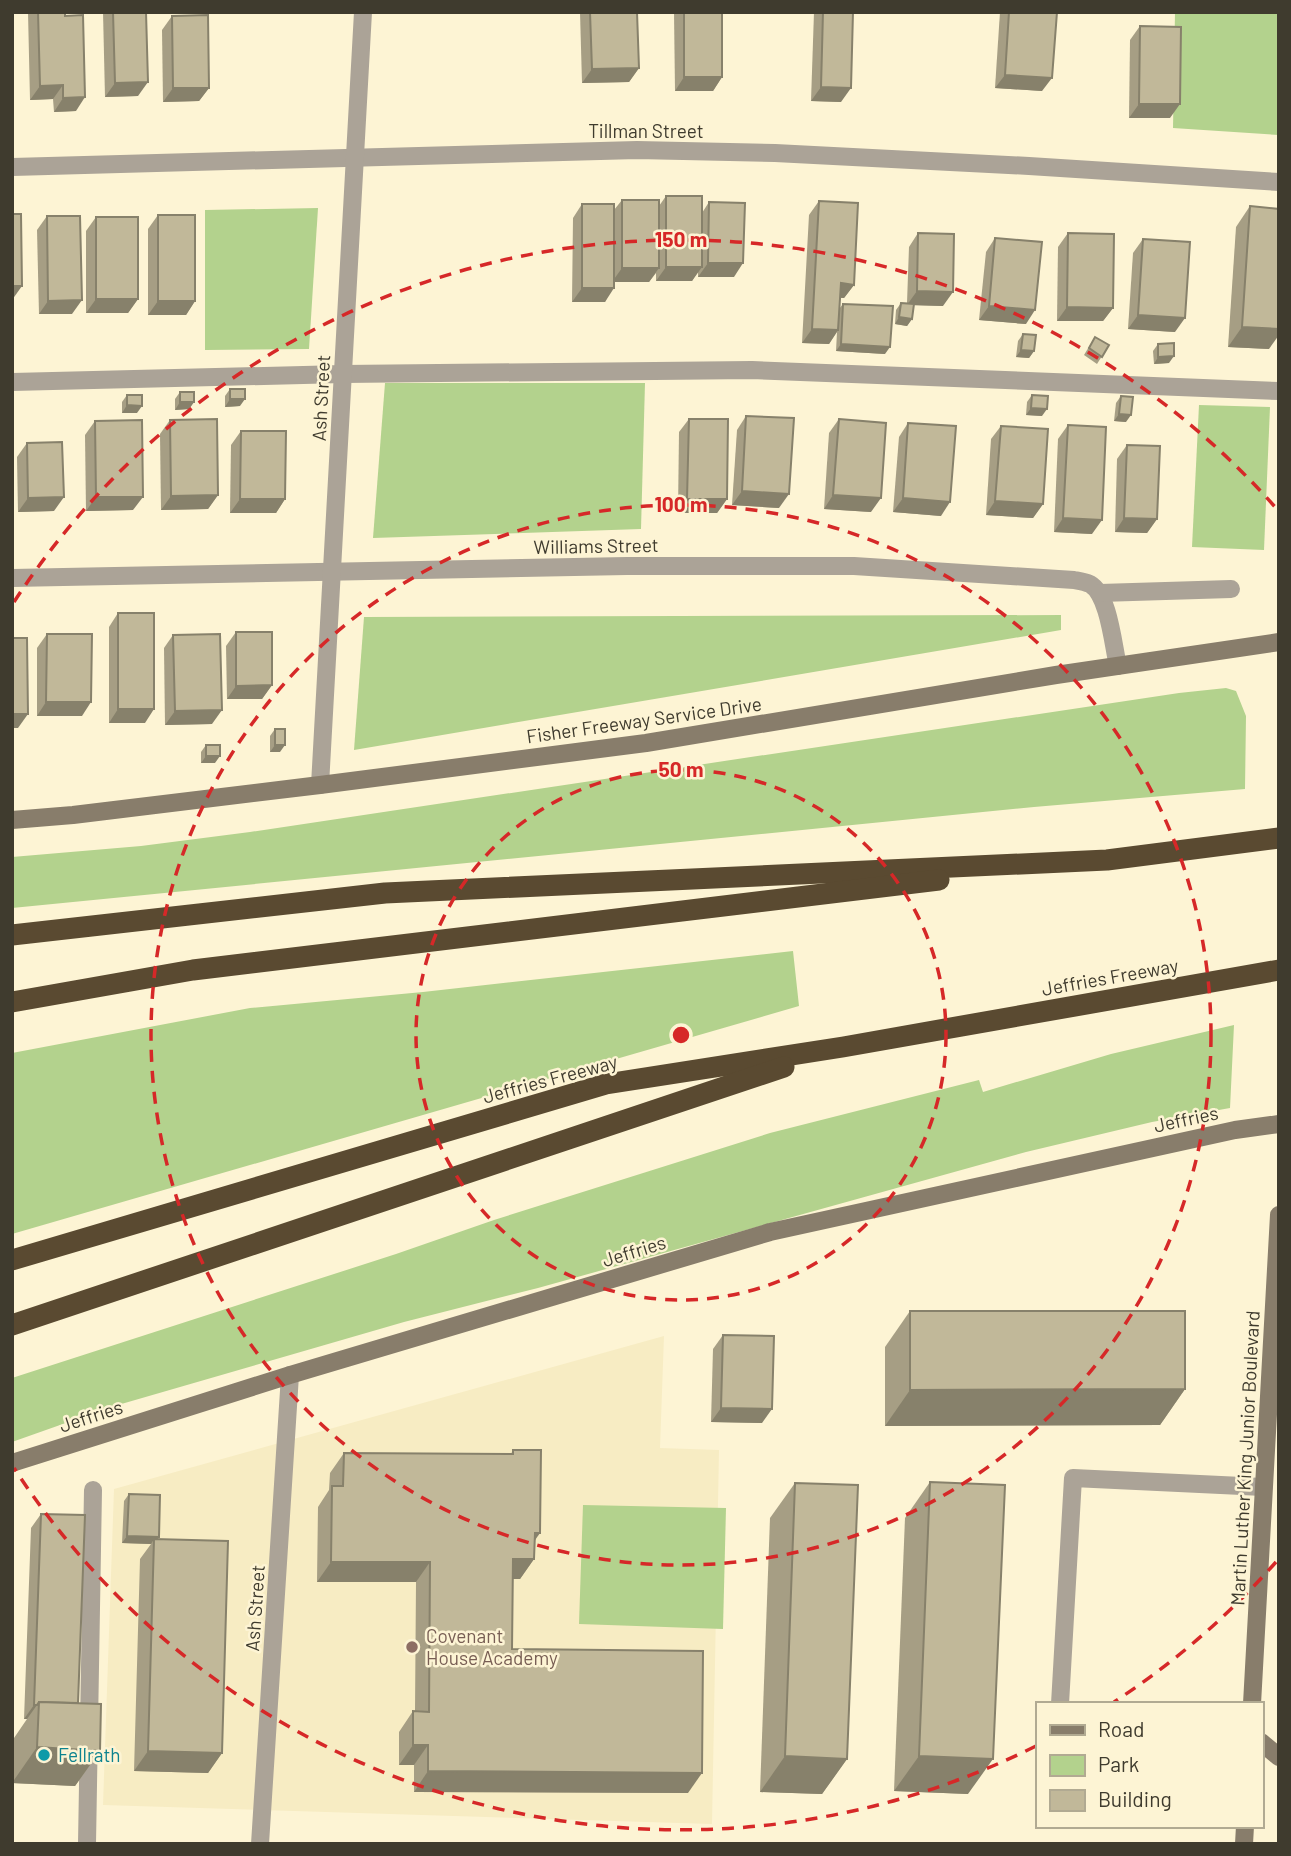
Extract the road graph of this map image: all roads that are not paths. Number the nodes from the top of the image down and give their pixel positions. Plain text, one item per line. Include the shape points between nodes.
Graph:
1 (363, 12) edge
2 (355, 158) junction
3 (12, 167) edge
4 (1279, 182) edge
5 (343, 374) junction
6 (12, 382) edge
7 (1279, 391) edge
8 (332, 572) junction
9 (12, 578) edge
10 (1231, 589) dead end
11 (1100, 593) junction
12 (1279, 642) edge
13 (1118, 666) junction
14 (320, 785) junction
15 (12, 820) edge
16 (1279, 838) edge
17 (1107, 860) junction
18 (12, 935) edge
19 (1279, 970) edge
20 (12, 1002) edge
21 (844, 1046) junction
22 (1279, 1124) edge
23 (1279, 1215) edge
24 (1278, 1244) edge
25 (12, 1260) edge
26 (12, 1325) edge
27 (290, 1375) junction
28 (12, 1463) edge
29 (1263, 1487) junction
30 (93, 1490) dead end
31 (1060, 1702) edge
32 (1252, 1702) edge
33 (1263, 1744) edge
34 (1279, 1757) edge
35 (87, 1844) edge
36 (260, 1844) edge

1 - 2 street, Ash Street
2 - 3 street, Tillman Street
2 - 4 street, Tillman Street via 637,150 775,153
2 - 5 street, Ash Street
5 - 6 street
5 - 7 street via 752,370
5 - 8 street, Ash Street
8 - 9 street, Williams Street
8 - 11 street, Williams Street via 854,566 1074,580
8 - 14 street, Ash Street
10 - 11 street
11 - 13 street
12 - 13 street, Fisher Freeway Service Drive
13 - 14 street, Fisher Freeway Service Drive via 646,743
14 - 15 street, Fisher Freeway Service Drive
16 - 17 highway
17 - 18 highway via 385,893
17 - 20 highway via 193,970
19 - 21 highway, Jeffries Freeway
21 - 25 highway, Jeffries Freeway via 606,1084
21 - 26 highway
22 - 27 street, Jeffries via 770,1232
23 - 24 street, Martin Luther King Junior Boulevard
24 - 29 street, Martin Luther King Junior Boulevard
27 - 28 street, Jeffries
27 - 36 street, Ash Street
29 - 31 street via 1073,1478
29 - 32 street, Martin Luther King Junior Boulevard
30 - 35 street
33 - 34 street

